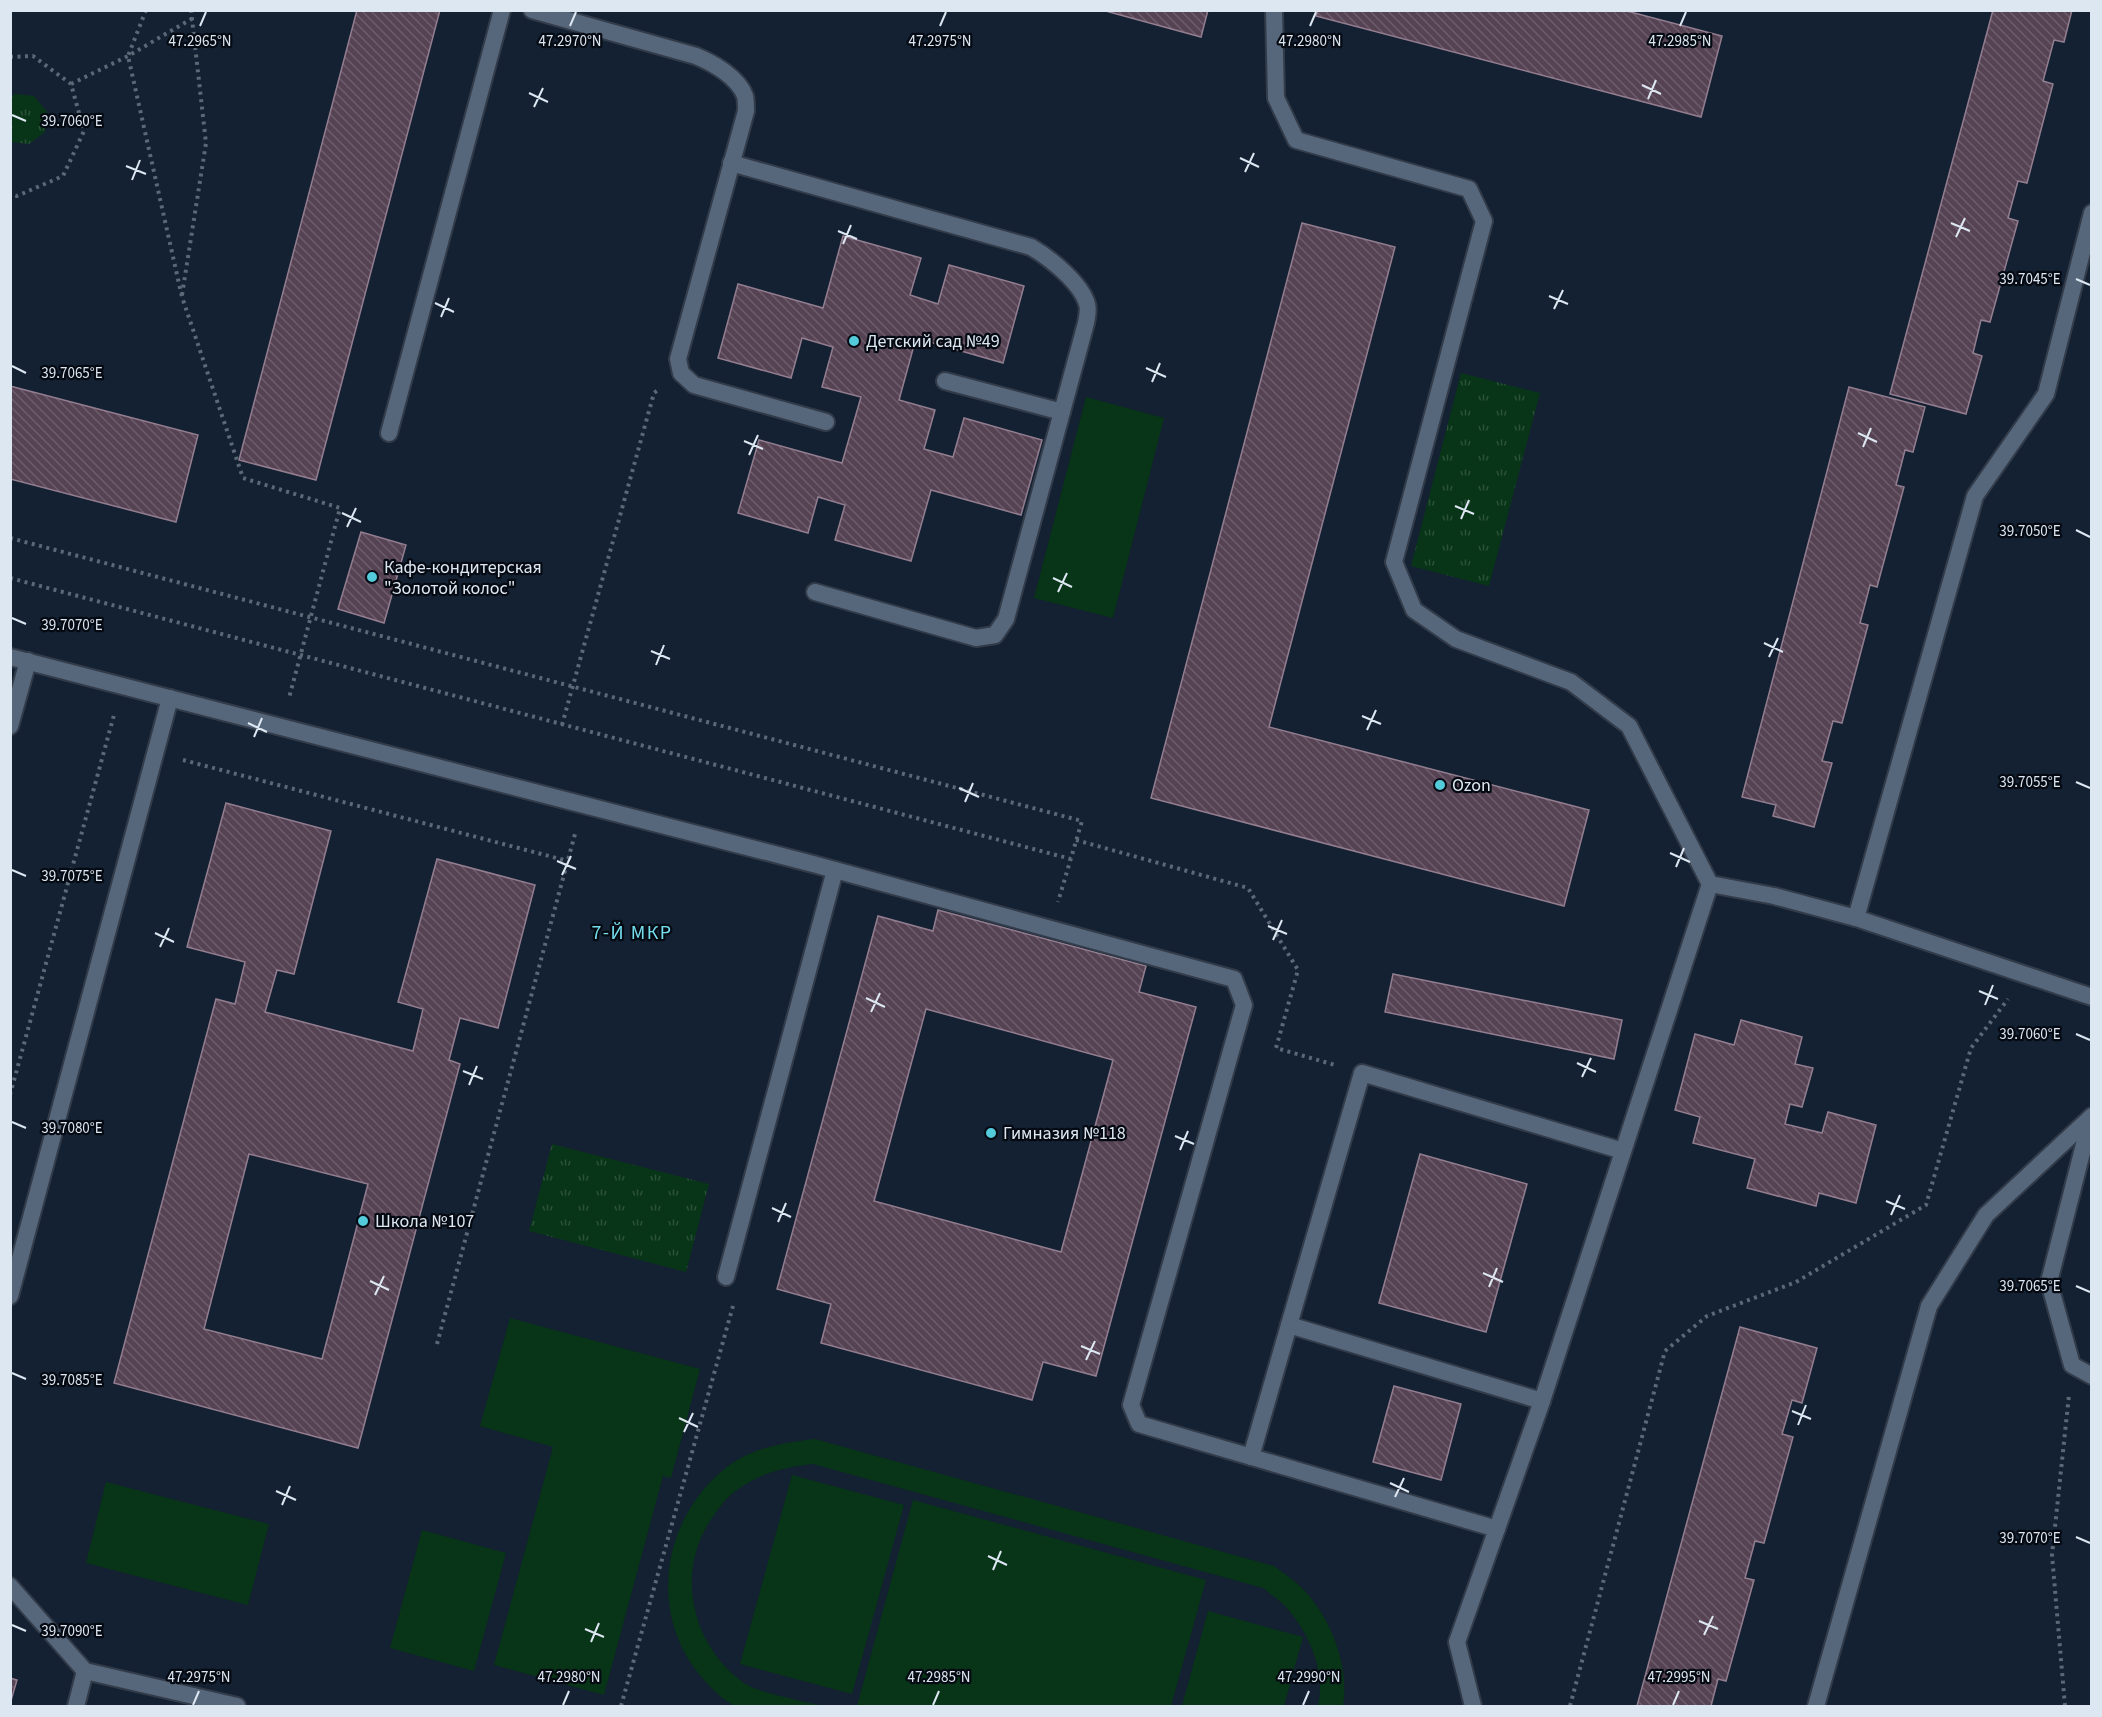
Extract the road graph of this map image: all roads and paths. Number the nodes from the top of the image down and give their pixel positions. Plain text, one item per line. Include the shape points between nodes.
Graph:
1 (146, 10) edge
2 (192, 10) edge
3 (502, 10) edge
4 (532, 10) edge
5 (1274, 10) edge
6 (193, 18) junction
7 (128, 56) junction
8 (10, 57) edge
9 (71, 84) junction
10 (731, 163) junction
11 (10, 194) edge
12 (2091, 213) edge
13 (182, 297) junction
14 (681, 373) junction
15 (945, 381) dead end
16 (1062, 412) junction
17 (826, 422) dead end
18 (389, 433) dead end
19 (10, 538) edge
20 (10, 578) edge
21 (814, 592) dead end
22 (310, 618) junction
23 (300, 655) junction
24 (10, 657) edge
25 (28, 661) junction
26 (123, 686) junction
27 (572, 686) junction
28 (170, 698) junction
29 (562, 724) junction
30 (10, 726) edge
31 (282, 727) junction
32 (155, 753) junction
33 (583, 804) junction
34 (1076, 840) junction
35 (1071, 859) junction
36 (568, 861) junction
37 (836, 870) junction
38 (1710, 884) junction
39 (1856, 918) junction
40 (1050, 928) junction
41 (2026, 975) junction
42 (2091, 997) edge
43 (1362, 1072) junction
44 (10, 1095) edge
45 (2091, 1117) edge
46 (1623, 1151) junction
47 (726, 1277) joint
48 (10, 1296) edge
49 (1289, 1325) junction
50 (437, 1344) dead end
51 (2072, 1365) junction
52 (2091, 1376) edge
53 (1542, 1401) junction
54 (1251, 1457) junction
55 (1497, 1529) junction
56 (10, 1586) edge
57 (85, 1671) junction
58 (76, 1707) edge
59 (237, 1707) edge
60 (621, 1707) edge
61 (1473, 1707) edge
62 (1570, 1707) edge
63 (1816, 1707) edge
64 (2064, 1707) edge

1 - 7 path
2 - 6 path
3 - 18 lane
4 - 10 lane via 696,56 722,70 746,98
5 - 38 lane via 1276,98 1296,140 1469,189 1484,221 1394,562 1414,610 1456,639 1571,682 1629,726
6 - 7 path
6 - 13 path via 206,143
7 - 9 path
7 - 13 path
8 - 9 path via 33,56
9 - 11 path via 84,131 63,176 17,196
10 - 14 lane via 678,359
10 - 16 lane via 1031,247 1051,260 1082,292 1088,307
12 - 39 lane via 2046,394 1975,496
13 - 22 path via 243,478 340,508
14 - 17 lane via 694,385
14 - 27 path via 654,393
15 - 16 lane
16 - 21 lane via 1006,619 995,635 976,638
19 - 22 path
20 - 23 path
22 - 23 path
22 - 27 path
23 - 29 path
23 - 31 path
24 - 25 lane
25 - 26 lane
25 - 30 lane
26 - 28 lane
26 - 44 path
27 - 29 path
27 - 34 path via 1082,821
28 - 31 lane
28 - 32 lane
29 - 35 path
31 - 33 lane
32 - 36 path
32 - 48 lane
33 - 36 path
33 - 37 lane
34 - 35 path
34 - 43 path via 1248,888 1298,970 1276,1048
35 - 40 path
36 - 50 path
37 - 40 lane
37 - 47 lane
38 - 39 lane
38 - 46 lane
39 - 41 lane
40 - 54 lane via 1234,979 1244,1005 1131,1406 1139,1424
41 - 42 lane
41 - 62 path via 1971,1048 1926,1205 1796,1282 1707,1316 1665,1351
43 - 46 lane
43 - 49 lane
45 - 51 lane via 2049,1282
45 - 63 lane via 1986,1215 1929,1306
46 - 53 lane
47 - 60 path via 738,1291
49 - 53 lane
49 - 54 lane
51 - 52 lane
51 - 64 path via 2052,1555
53 - 55 lane
54 - 55 lane
55 - 61 lane via 1457,1642
56 - 57 lane
57 - 58 lane
57 - 59 lane

